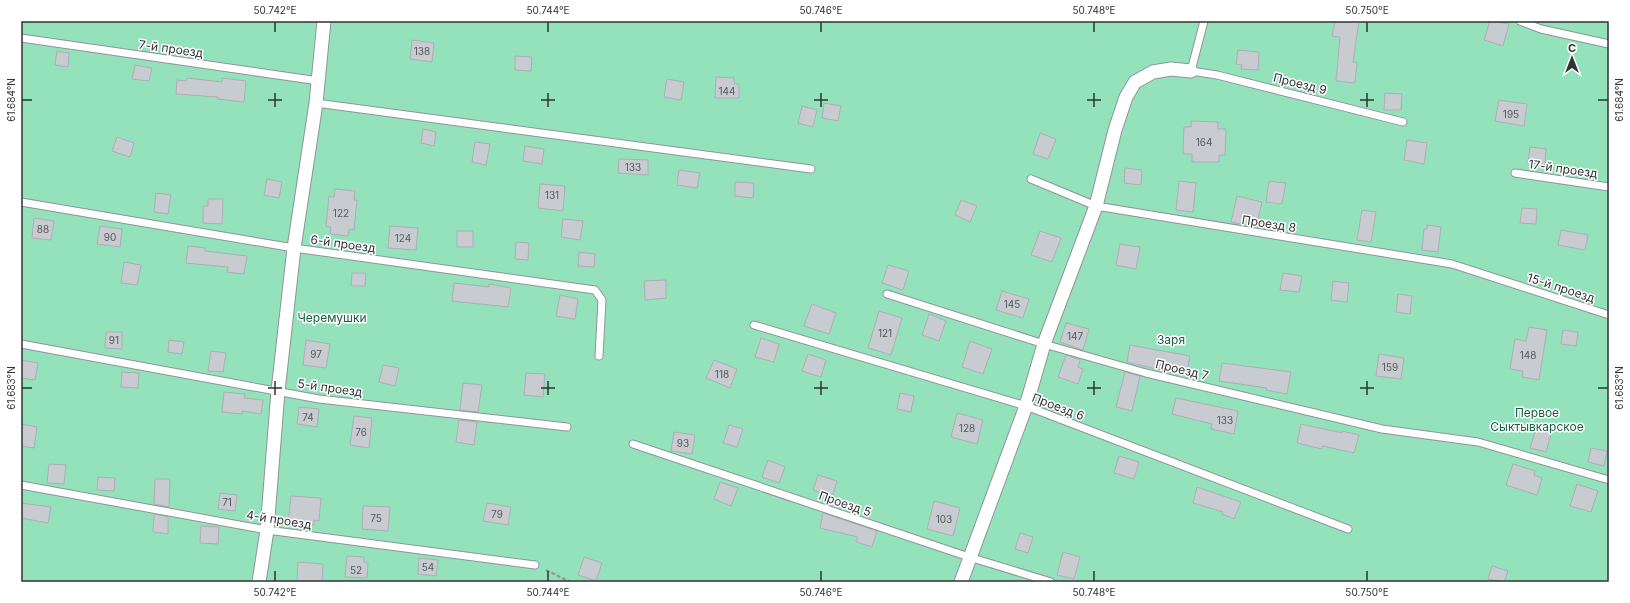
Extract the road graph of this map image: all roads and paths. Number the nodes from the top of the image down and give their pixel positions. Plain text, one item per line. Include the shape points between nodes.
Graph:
1 (324, 21) edge
2 (1204, 21) edge
3 (1520, 21) edge
4 (21, 38) edge
5 (1609, 44) edge
6 (1191, 71) junction
7 (318, 81) junction
8 (316, 103) junction
9 (1403, 122) dead end
10 (811, 169) dead end
11 (1515, 173) dead end
12 (1031, 179) dead end
13 (1609, 187) edge
14 (21, 202) edge
15 (1096, 206) junction
16 (294, 248) junction
17 (1506, 282) joint
18 (887, 294) dead end
19 (1609, 315) edge
20 (754, 325) dead end
21 (21, 344) edge
22 (1044, 344) junction
23 (599, 356) dead end
24 (278, 391) junction
25 (1026, 406) junction
26 (567, 427) dead end
27 (633, 444) dead end
28 (1609, 480) edge
29 (21, 485) edge
30 (1348, 529) dead end
31 (267, 530) junction
32 (969, 557) junction
33 (535, 565) joint
34 (259, 582) edge
35 (570, 582) edge
36 (960, 582) edge
37 (1051, 582) edge

1 - 7 street
2 - 6 lane
3 - 5 lane via 1541,29
4 - 7 lane, 7-й проезд
6 - 9 lane, Проезд 9 via 1217,75
6 - 15 street via 1171,69 1153,72 1135,82 1126,97 1115,130
7 - 8 street
8 - 10 lane
8 - 16 street
11 - 13 lane, 17-й проезд
12 - 15 lane, Проезд 8
14 - 16 lane, 6-й проезд
15 - 17 lane, Проезд 8 via 1452,264
15 - 22 street
16 - 23 lane, 6-й проезд via 595,290 602,300
16 - 24 street
17 - 19 lane, 15-й проезд
18 - 22 lane, Проезд 7
20 - 25 lane, Проезд 6
21 - 24 lane, 5-й проезд
22 - 25 street
22 - 28 lane, Проезд 7 via 1146,373 1382,429 1478,442
24 - 26 lane, 5-й проезд via 319,399
24 - 31 street
25 - 30 lane, Проезд 6
25 - 32 street
27 - 32 lane, Проезд 5
29 - 31 lane, 4-й проезд
31 - 33 lane, 4-й проезд
31 - 34 street
32 - 36 street
32 - 37 lane, Проезд 5
33 - 35 path

